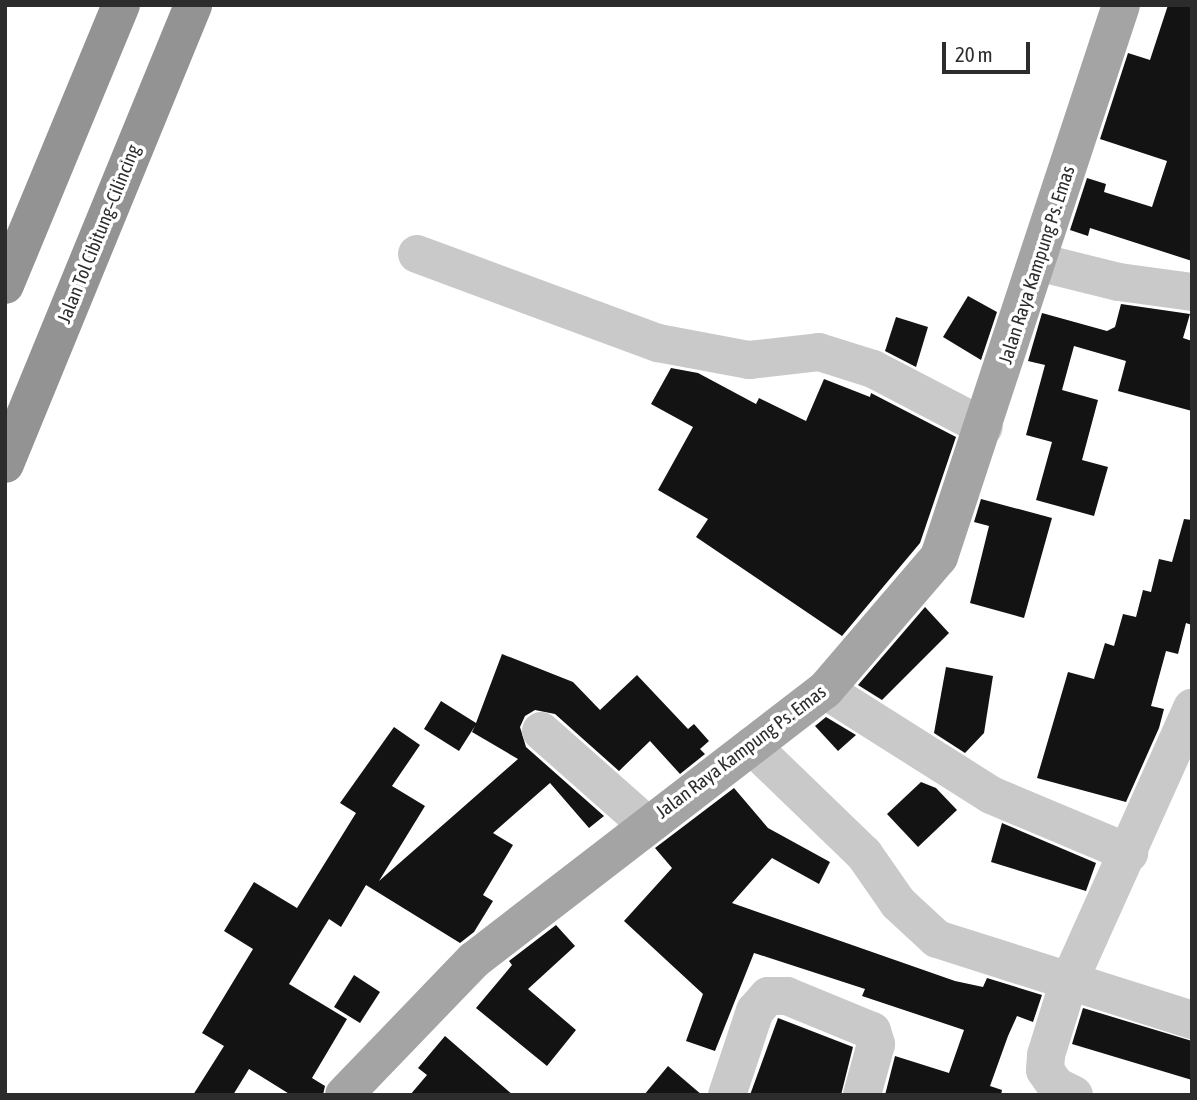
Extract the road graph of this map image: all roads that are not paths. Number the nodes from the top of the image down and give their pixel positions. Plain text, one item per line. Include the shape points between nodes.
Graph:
1 (121, 5) edge
2 (194, 5) edge
3 (1121, 5) edge
4 (417, 254) dead end
5 (1038, 262) junction
6 (5, 285) edge
7 (1192, 292) edge
8 (984, 427) junction
9 (5, 464) edge
10 (825, 690) junction
11 (1192, 708) edge
12 (541, 731) dead end
13 (752, 746) junction
14 (646, 824) junction
15 (1129, 853) junction
16 (1068, 984) junction
17 (1192, 1020) edge
18 (344, 1095) edge
19 (727, 1095) edge
20 (862, 1095) edge
21 (1074, 1095) edge

1 - 6 highway
2 - 9 highway, Jalan Tol Cibitung–Cilincing
3 - 5 main road, Jalan Raya Kampung Ps. Emas
4 - 8 street via 658,343 749,360 819,352 873,369
5 - 7 street via 1119,282
5 - 8 main road, Jalan Raya Kampung Ps. Emas
8 - 10 main road, Jalan Raya Kampung Ps. Emas via 939,557
10 - 13 main road, Jalan Raya Kampung Ps. Emas
10 - 15 street via 990,796
11 - 15 street
12 - 14 street
13 - 14 main road, Jalan Raya Kampung Ps. Emas
13 - 16 street via 864,854 898,903 937,939
14 - 18 main road, Jalan Raya Kampung Ps. Emas via 474,960
15 - 16 street
16 - 17 street
16 - 21 street via 1045,1070 1056,1086
19 - 20 street via 755,1011 768,996 788,996 872,1031 876,1044

